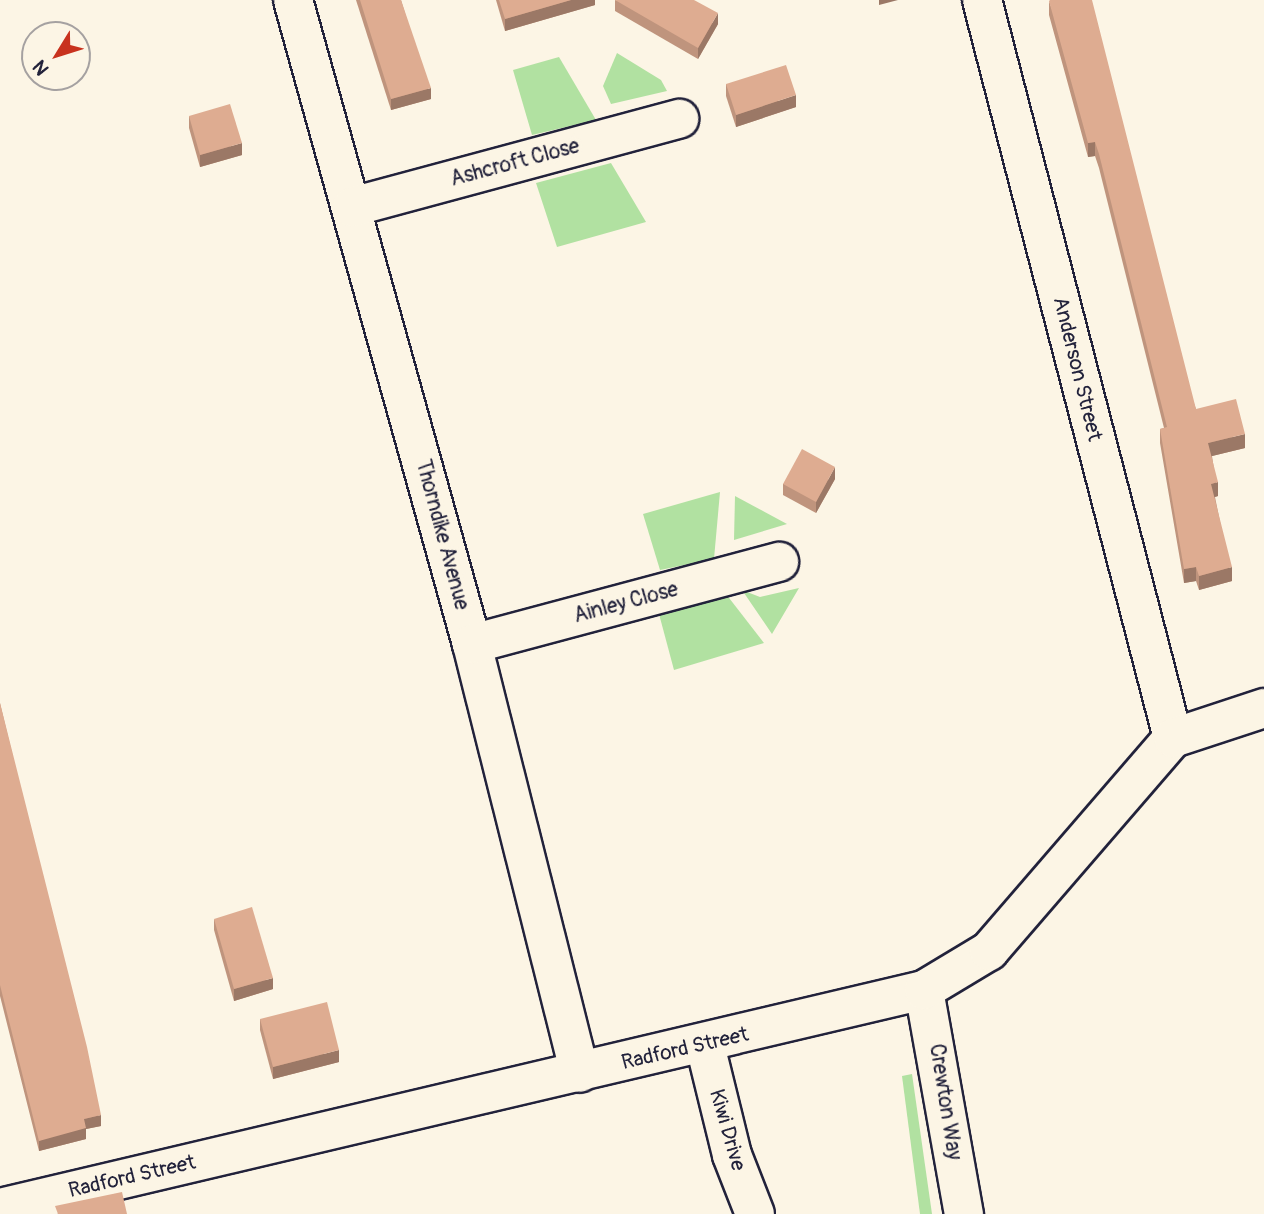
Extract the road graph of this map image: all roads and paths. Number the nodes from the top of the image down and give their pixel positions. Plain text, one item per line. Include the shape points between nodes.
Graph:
1 (293, 0) edge
2 (982, 0) edge
3 (679, 119) dead end
4 (352, 207) junction
5 (779, 562) dead end
6 (472, 644) junction
7 (1264, 708) edge
8 (1173, 738) junction
9 (924, 990) junction
10 (705, 1045) junction
11 (580, 1073) junction
12 (0, 1207) edge
13 (2, 1214) edge
14 (755, 1214) edge
15 (964, 1214) edge

1 - 4 street, Thorndike Avenue
2 - 8 street, Anderson Street
3 - 4 street, Ashcroft Close
4 - 6 street, Thorndike Avenue
5 - 6 street, Ainley Close
6 - 11 street, Thorndike Avenue
7 - 8 street
8 - 9 street, Radford Street via 989,951
9 - 10 street, Radford Street
9 - 15 street, Crewton Way
10 - 11 street, Radford Street
10 - 14 street, Kiwi Drive via 732,1155
11 - 12 street, Radford Street
12 - 13 street

